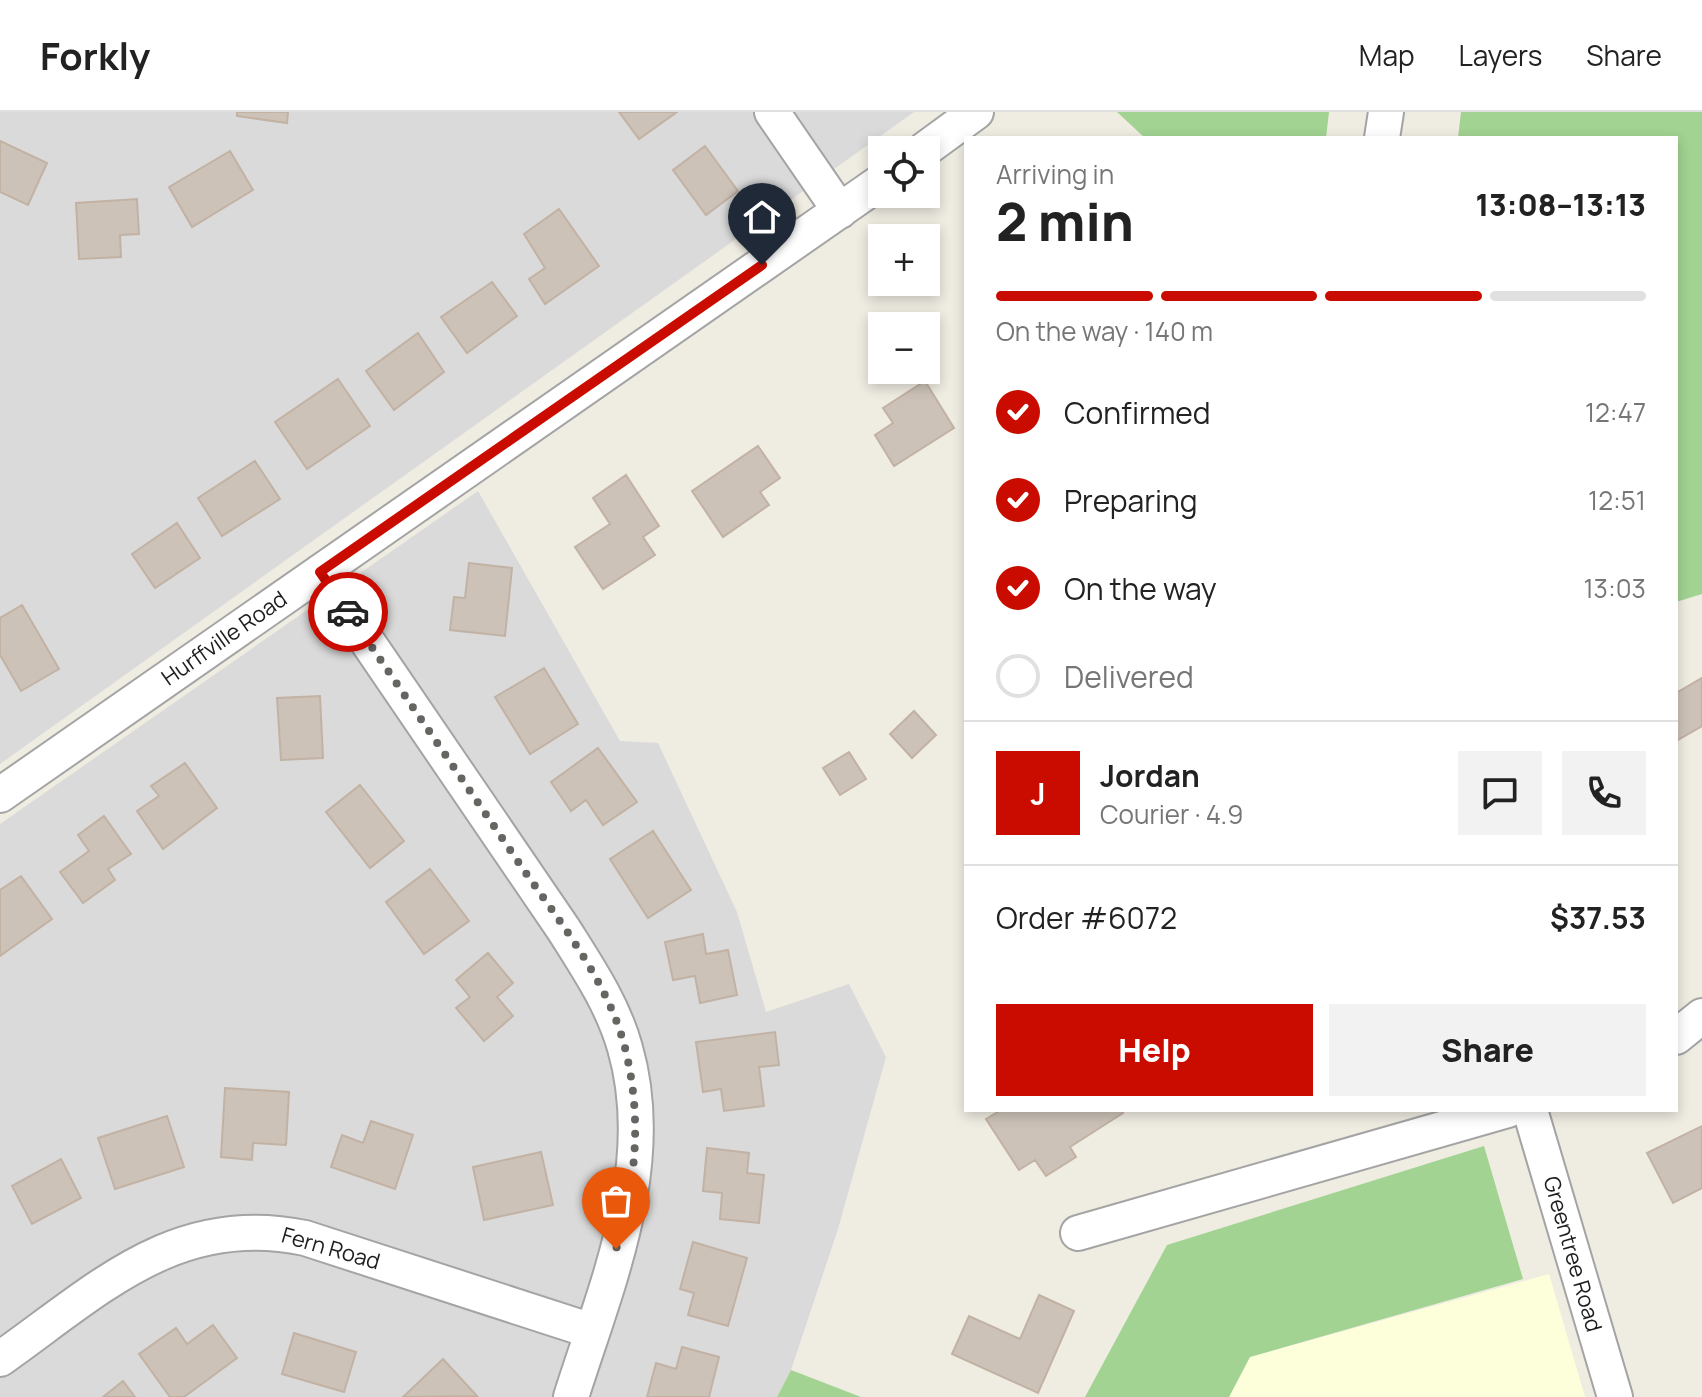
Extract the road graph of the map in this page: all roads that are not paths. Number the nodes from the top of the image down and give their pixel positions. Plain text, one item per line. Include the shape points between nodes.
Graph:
1 (772, 112) edge
2 (976, 112) edge
3 (1386, 112) edge
4 (1382, 136) edge
5 (940, 138) edge
6 (868, 191) edge
7 (840, 211) junction
8 (320, 572) junction
9 (0, 795) edge
10 (1702, 1016) edge
11 (1678, 1035) edge
12 (1501, 1112) edge
13 (1531, 1112) edge
14 (1078, 1233) dead end
15 (592, 1331) junction
16 (0, 1359) edge
17 (571, 1397) edge
18 (1615, 1397) edge

1 - 7 street
2 - 5 street
3 - 4 street
6 - 7 street, Hurffville Road
7 - 8 street, Hurffville Road
8 - 9 street, Hurffville Road
8 - 15 street via 564,930 602,991 626,1049 635,1109 634,1178
10 - 11 street
12 - 14 street
13 - 18 street, Greentree Road
15 - 16 street, Fern Road via 305,1238 240,1230 180,1242 151,1256
15 - 17 street

